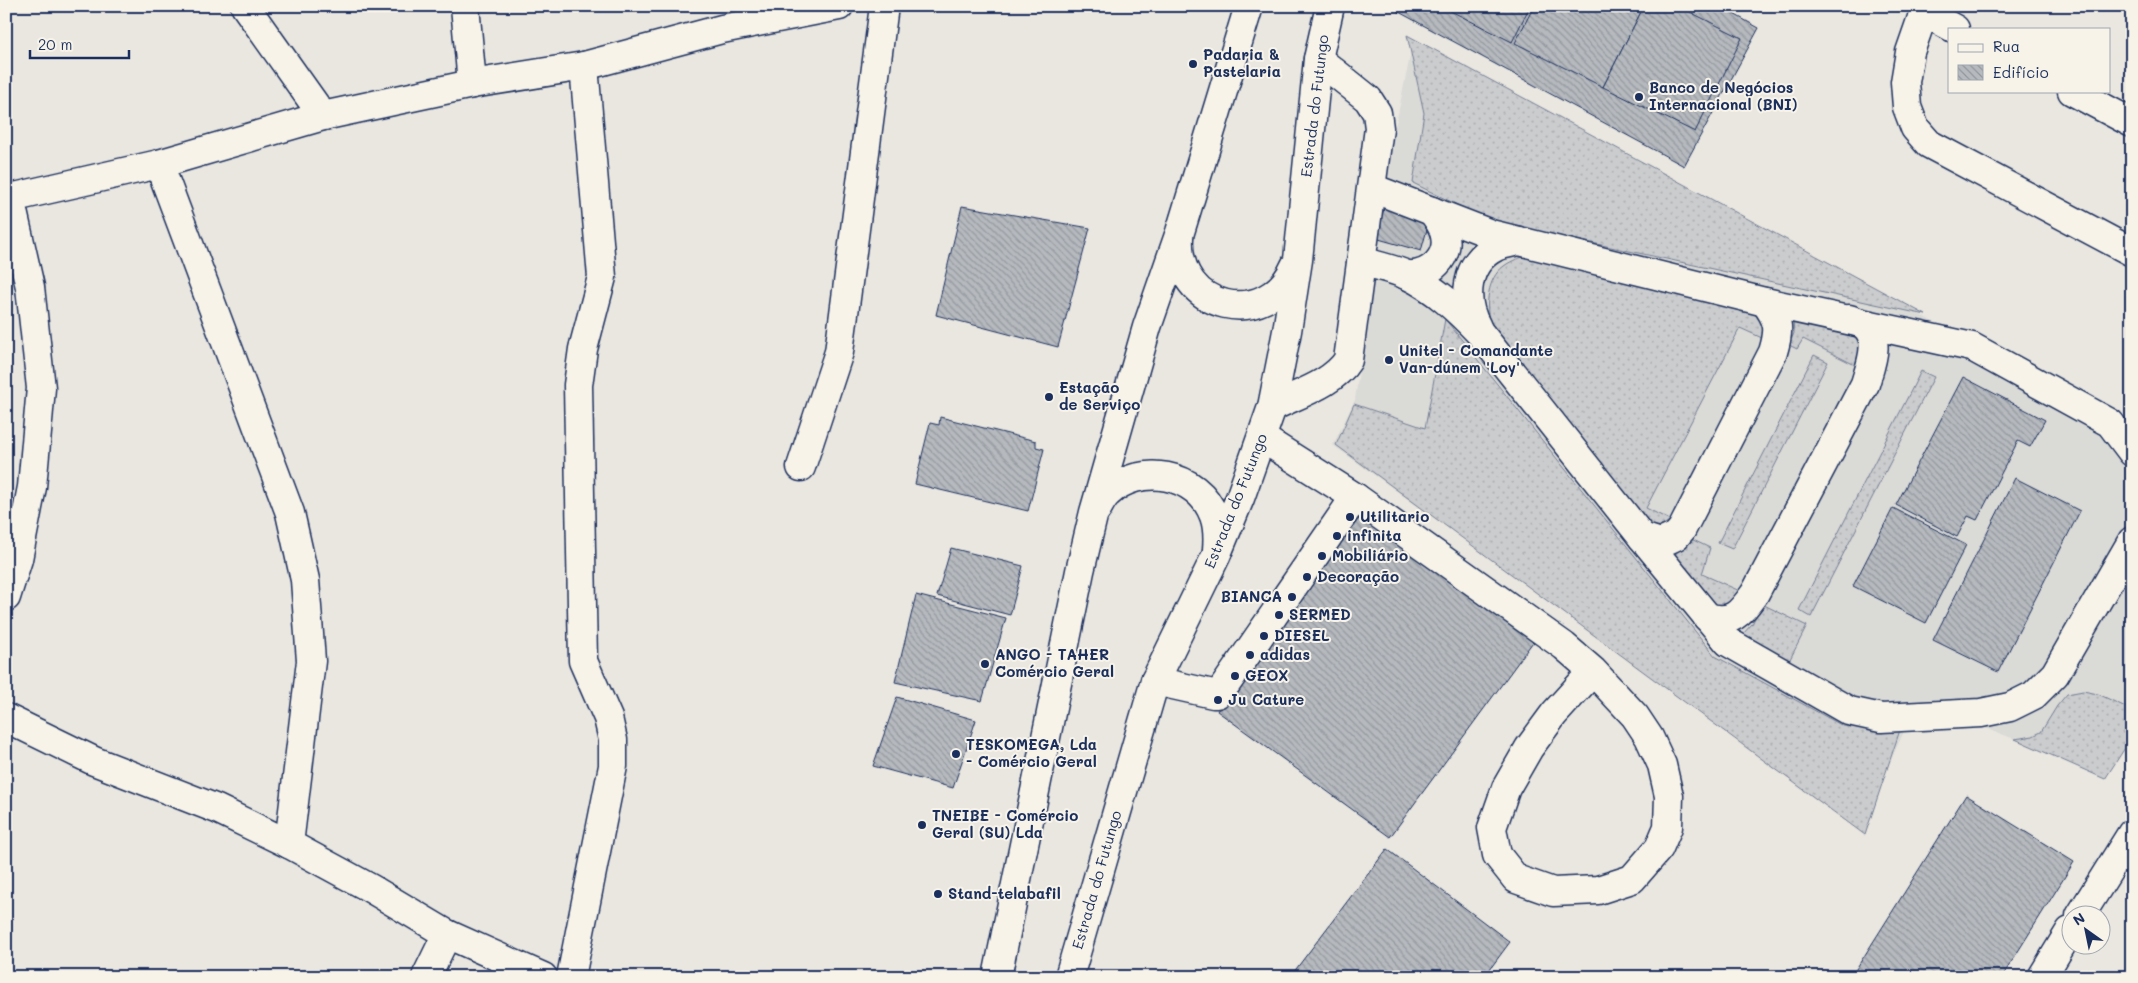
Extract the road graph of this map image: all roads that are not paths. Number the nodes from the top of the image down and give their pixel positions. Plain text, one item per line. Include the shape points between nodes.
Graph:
1 (244, 6) edge
2 (465, 6) edge
3 (839, 6) edge
4 (884, 6) edge
5 (1249, 6) edge
6 (1330, 6) edge
7 (1925, 9) edge
8 (722, 17) edge
9 (1954, 28) edge
10 (1318, 59) junction
11 (584, 66) junction
12 (472, 84) junction
13 (2074, 92) edge
14 (323, 116) junction
15 (2132, 123) edge
16 (159, 164) junction
17 (1372, 188) junction
18 (8, 199) edge
19 (1432, 211) junction
20 (1180, 232) junction
21 (1519, 241) junction
22 (2132, 252) edge
23 (1298, 260) junction
24 (1362, 261) junction
25 (1406, 275) junction
26 (1765, 302) junction
27 (1849, 318) junction
28 (1480, 333) junction
29 (1272, 407) junction
30 (1262, 438) junction
31 (2132, 452) edge
32 (801, 467) dead end
33 (1355, 497) junction
34 (1094, 512) junction
35 (1642, 537) junction
36 (2132, 541) edge
37 (1216, 556) junction
38 (6, 597) edge
39 (1708, 616) junction
40 (1593, 672) junction
41 (1155, 681) junction
42 (6, 718) edge
43 (288, 844) junction
44 (2128, 848) edge
45 (2087, 906) edge
46 (447, 934) junction
47 (2060, 948) edge
48 (426, 977) edge
49 (543, 977) edge
50 (571, 977) edge
51 (997, 977) edge
52 (1069, 977) edge
53 (2042, 977) edge

1 - 14 main road
2 - 12 main road
3 - 8 main road
4 - 32 main road via 838,352
5 - 20 main road
6 - 10 main road, Estrada do Futungo
7 - 9 main road
7 - 22 main road via 1910,52 1906,82 1907,108 1915,128 1930,144
8 - 11 main road
10 - 17 main road via 1368,98 1377,114 1379,128
10 - 23 main road, Estrada do Futungo
11 - 12 main road
11 - 50 main road via 602,277 583,349 578,385 583,661 608,718 613,740 612,766
12 - 14 main road
13 - 15 main road
14 - 16 main road
16 - 18 main road
16 - 43 main road via 290,512 305,580 311,661
17 - 19 main road
17 - 24 main road
18 - 38 main road via 30,287 41,388 32,487 18,559
19 - 21 main road via 1491,234
19 - 25 main road via 1444,232 1446,244 1443,254 1428,272
20 - 23 main road via 1178,253 1184,273 1196,290 1214,301 1234,306 1258,303 1275,294 1289,279
20 - 34 main road via 1147,327
21 - 26 main road
21 - 28 main road via 1494,248 1476,264 1471,275 1468,298 1471,316
23 - 29 main road, Estrada do Futungo
24 - 25 main road
24 - 29 main road via 1348,360 1331,378
25 - 28 main road via 1456,307
26 - 27 main road
26 - 35 main road via 1774,314 1779,332 1773,352 1687,521 1676,536 1661,543
27 - 31 main road via 1972,347 2110,423
27 - 39 main road via 1864,325 1873,337 1873,360 1865,384 1756,593 1730,620 1719,621
28 - 35 main road
29 - 30 main road, Estrada do Futungo
30 - 33 main road
30 - 37 main road, Estrada do Futungo
33 - 40 main road via 1564,646
33 - 41 main road via 1222,690 1213,694
34 - 37 main road via 1106,494 1124,481 1144,475 1166,476 1186,483 1202,497 1214,515 1218,536
34 - 51 main road
35 - 39 main road
36 - 39 main road via 2056,674 2034,695 2010,707 1981,713 1881,718 1849,710 1728,642
37 - 41 main road, Estrada do Futungo
40 - 40 main road via 1554,714 1529,748 1506,788 1492,828 1497,855 1516,879 1553,892 1598,890 1632,879 1659,848 1668,827 1669,796 1662,764 1649,736 1635,716
41 - 52 main road, Estrada do Futungo
42 - 43 main road via 94,762 217,809
43 - 46 main road
44 - 45 main road
46 - 48 main road
46 - 49 main road
47 - 53 main road

